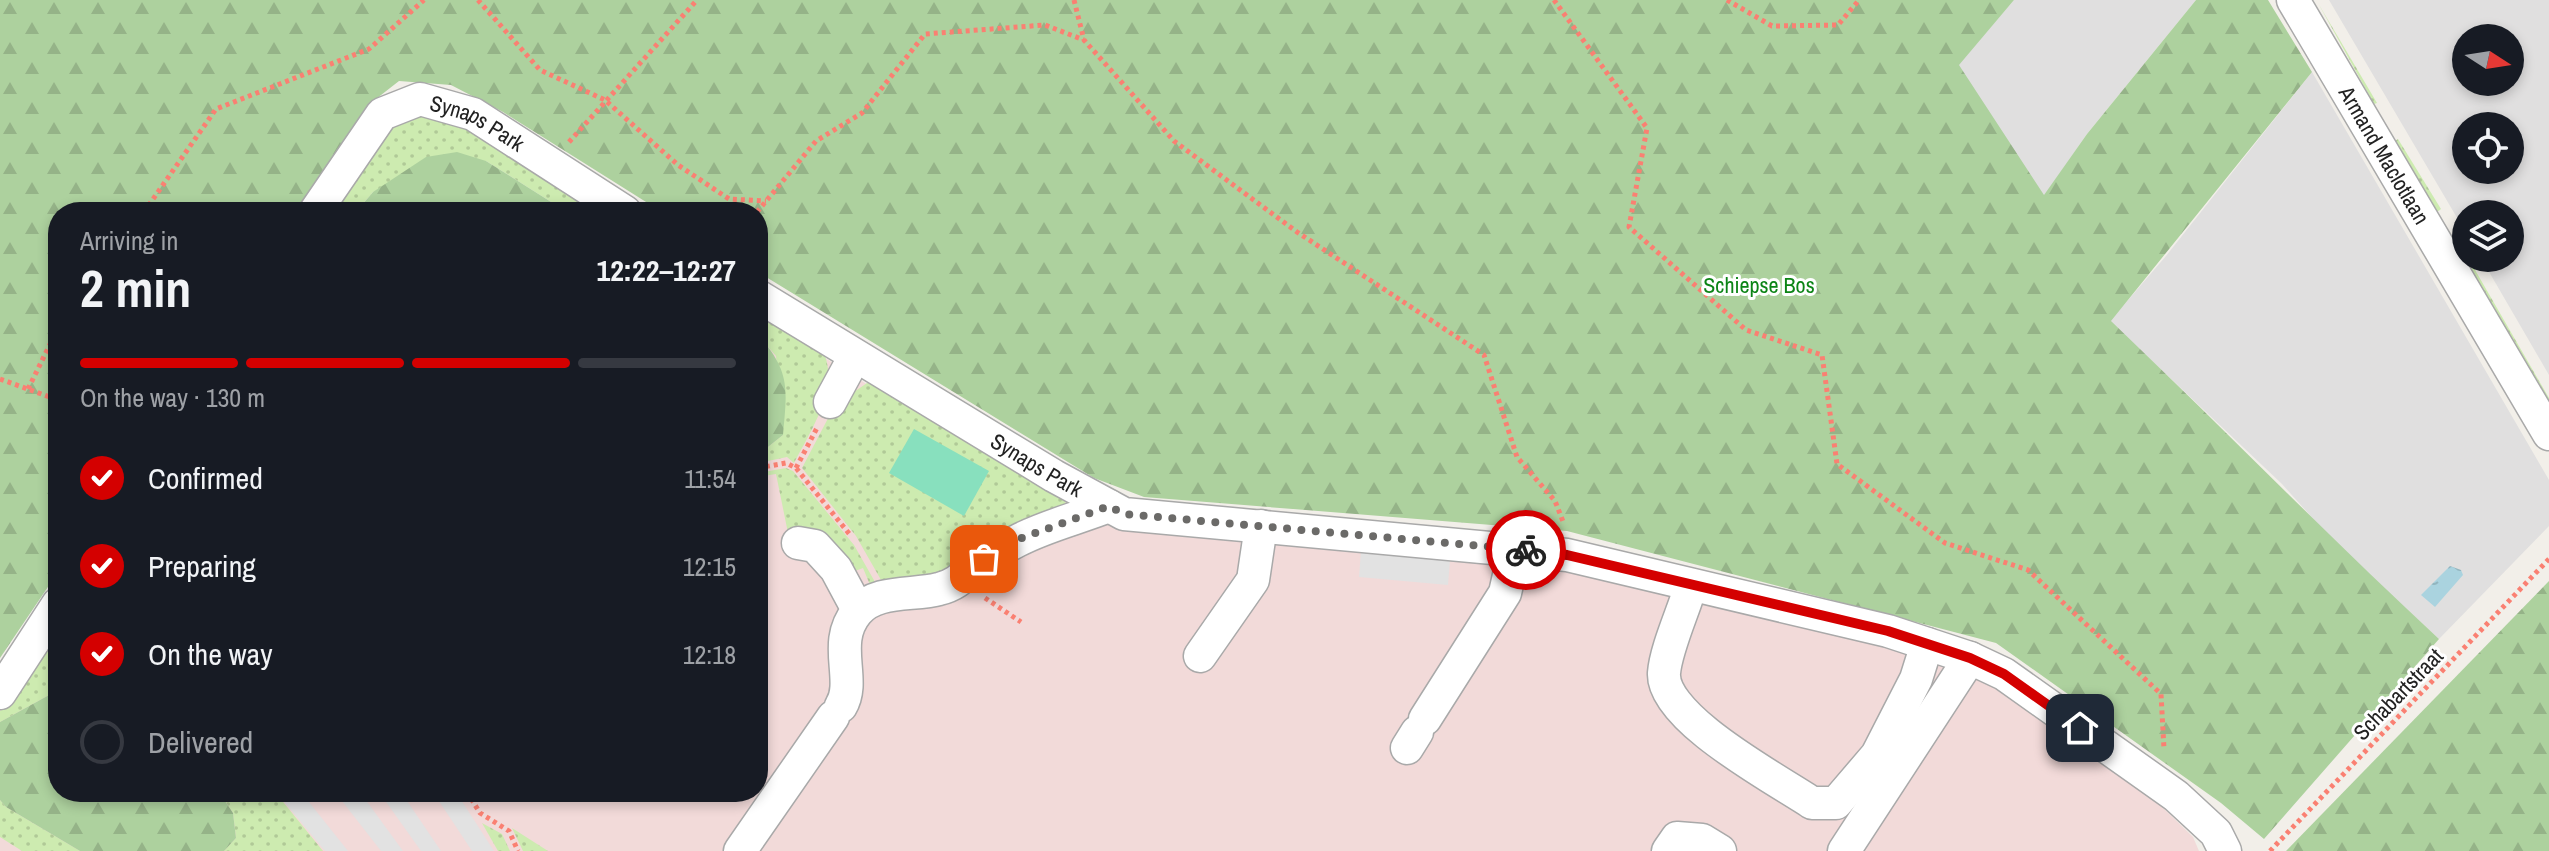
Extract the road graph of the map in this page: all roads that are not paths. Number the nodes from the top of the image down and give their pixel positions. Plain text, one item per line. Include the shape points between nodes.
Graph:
1 (2293, 0) edge
2 (322, 202) edge
3 (609, 202) edge
4 (768, 302) edge
5 (855, 356) junction
6 (830, 402) road end
7 (2549, 434) edge
8 (1109, 506) junction
9 (1261, 526) junction
10 (798, 543) dead end
11 (1515, 549) junction
12 (1691, 585) junction
13 (858, 610) junction
14 (48, 619) edge
15 (1927, 644) junction
16 (1200, 656) dead end
17 (1970, 658) junction
18 (0, 693) edge
19 (1417, 733) dead end
20 (740, 851) edge
21 (1668, 851) edge
22 (1720, 851) edge
23 (1844, 851) edge
24 (2225, 851) edge

1 - 7 street, Armand Maclotlaan
2 - 3 street, Synaps Park via 382,114 420,99 473,114
4 - 5 street, Synaps Park
5 - 6 street
5 - 8 street, Synaps Park
8 - 9 street, Synaps Park via 1124,514
8 - 13 street via 1022,538 984,559 960,582 888,595
9 - 11 street, Synaps Park
9 - 16 street via 1253,580
10 - 13 street via 815,546 836,569
11 - 12 street, Synaps Park via 1567,555
11 - 19 street via 1505,593
12 - 15 street, Synaps Park
12 - 15 street via 1664,674 1670,693 1691,722 1812,803 1836,803 1877,755 1916,679
13 - 20 street via 844,642 847,697
14 - 18 street
15 - 17 street, Synaps Park
17 - 23 street
17 - 24 street, Synaps Park via 2004,674 2176,796 2216,833
21 - 22 street via 1677,838 1702,840

